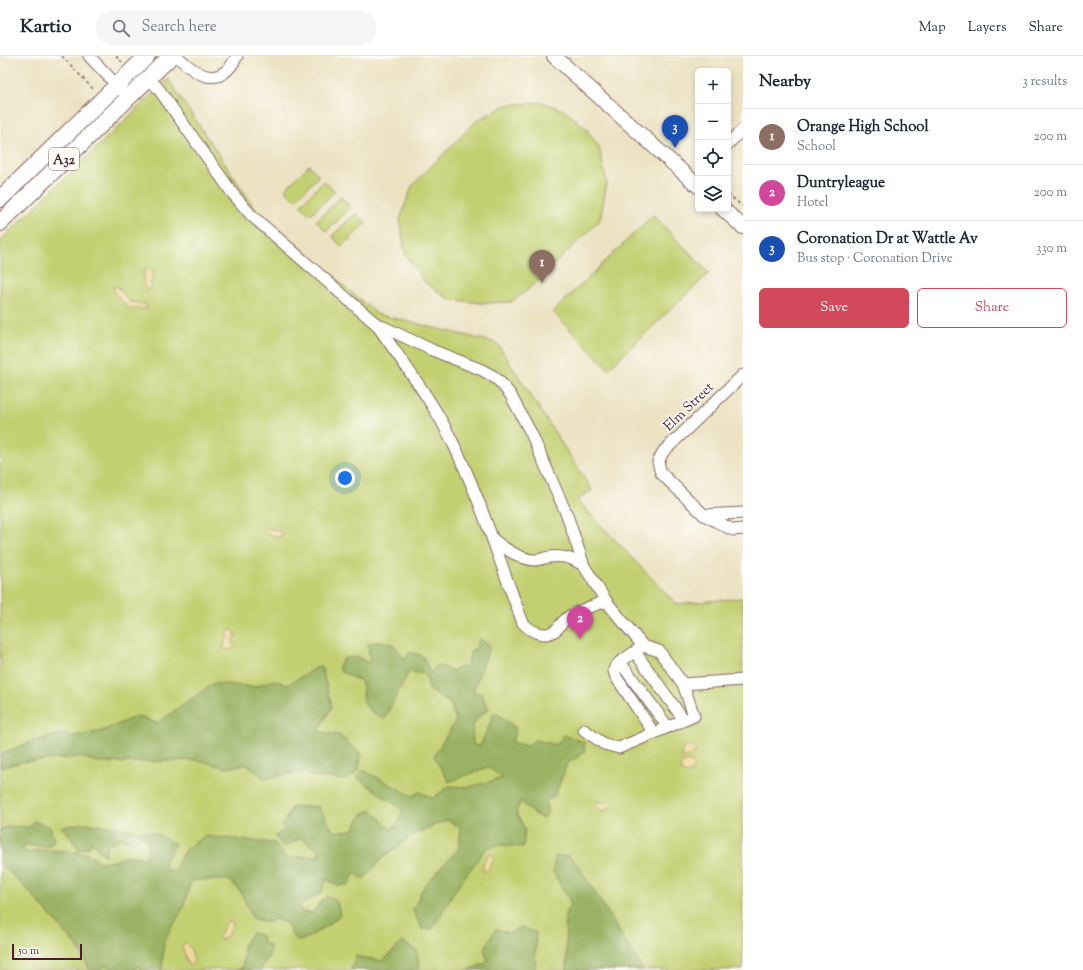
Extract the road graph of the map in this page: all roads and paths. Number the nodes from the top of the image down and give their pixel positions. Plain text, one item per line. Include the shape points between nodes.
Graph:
1 (62, 56) edge
2 (89, 56) edge
3 (116, 56) edge
4 (147, 56) edge
5 (171, 56) edge
6 (176, 56) edge
7 (237, 56) edge
8 (554, 56) edge
9 (124, 64) dead end
10 (148, 78) junction
11 (116, 85) junction
12 (95, 91) dead end
13 (128, 97) junction
14 (743, 129) edge
15 (731, 141) edge
16 (72, 152) junction
17 (25, 174) junction
18 (695, 179) edge
19 (731, 197) edge
20 (0, 199) edge
21 (743, 207) edge
22 (726, 212) edge
23 (0, 223) edge
24 (743, 227) edge
25 (375, 323) junction
26 (743, 375) edge
27 (743, 513) edge
28 (704, 515) junction
29 (743, 529) edge
30 (493, 539) junction
31 (584, 566) junction
32 (606, 601) junction
33 (639, 649) junction
34 (620, 662) junction
35 (743, 680) edge
36 (683, 684) junction
37 (684, 720) junction
38 (668, 727) junction
39 (584, 730) dead end
40 (654, 733) junction

1 - 12 path
2 - 11 street
3 - 9 path
4 - 11 highway, A32
5 - 10 highway, A32
6 - 7 street via 200,75 210,77 226,71
8 - 18 main road
10 - 13 highway, A32
10 - 25 street via 158,88 232,194 251,215
11 - 13 street
11 - 17 highway, A32
13 - 16 highway, A32
14 - 15 street
16 - 17 street via 34,175
16 - 23 highway, A32
17 - 20 highway, A32
19 - 21 path
22 - 24 main road
25 - 30 street via 434,407 450,437
25 - 31 street via 482,370 499,381 510,394 531,433 567,515
26 - 28 street, Elm Street via 663,452 658,462 661,474
27 - 28 street
28 - 29 street via 733,530
30 - 31 street via 528,559 570,557
30 - 32 street via 523,623 539,634 555,630 572,614
31 - 32 street
32 - 33 street
33 - 34 street
33 - 36 street via 659,651
33 - 37 street
34 - 38 street
34 - 40 street via 615,667 616,677
35 - 36 street
36 - 37 street via 694,716
37 - 38 street
38 - 40 street
39 - 40 street via 604,744 619,748

